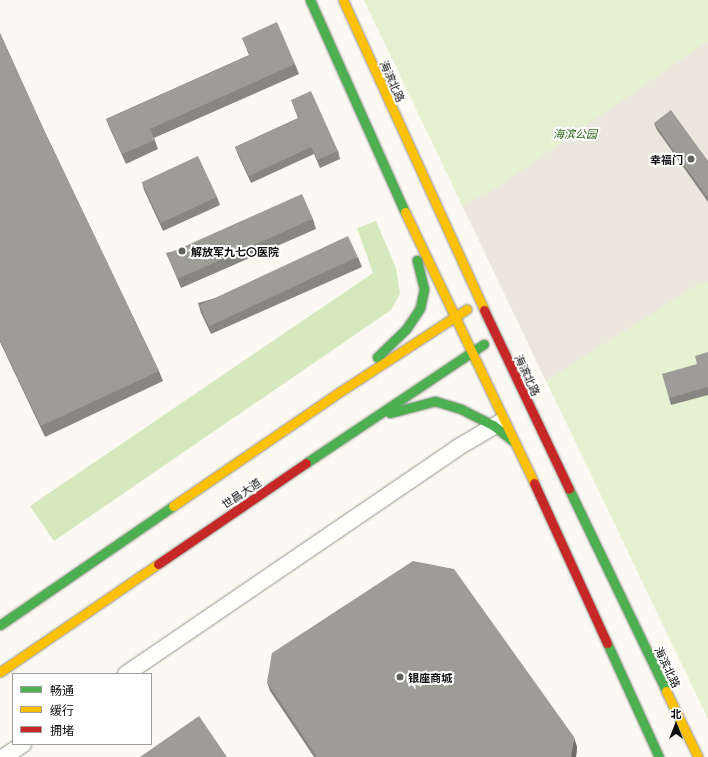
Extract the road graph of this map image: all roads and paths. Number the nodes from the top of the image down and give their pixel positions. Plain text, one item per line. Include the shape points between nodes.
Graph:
1 (310, 0) edge
2 (343, 0) edge
3 (405, 212) junction
4 (479, 300) junction
5 (454, 317) junction
6 (497, 336) junction
7 (472, 351) junction
8 (341, 392) junction
9 (499, 422) junction
10 (354, 430) junction
11 (0, 625) edge
12 (0, 672) edge
13 (127, 673) edge
14 (22, 745) edge
15 (4, 757) edge
16 (659, 757) edge
17 (698, 757) edge

1 - 3 main road
2 - 4 main road, 海滨北路
3 - 5 main road
3 - 8 main road via 424,289 420,308 406,329
4 - 5 main road
4 - 6 main road, 海滨北路
5 - 7 main road
5 - 8 main road
6 - 7 main road, 世昌大道
6 - 17 main road, 海滨北路
7 - 9 main road
7 - 10 main road, 世昌大道
8 - 11 main road
9 - 10 main road via 435,401 401,408
9 - 13 street
9 - 16 main road via 516,444
10 - 12 main road, 世昌大道
14 - 15 street

